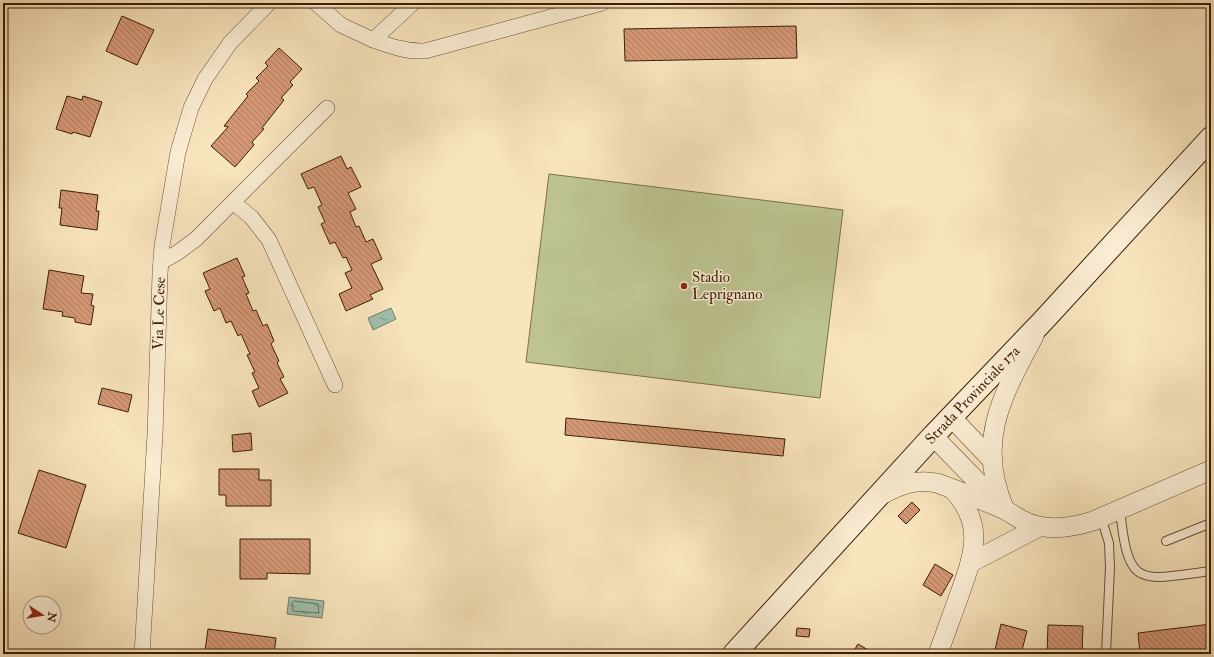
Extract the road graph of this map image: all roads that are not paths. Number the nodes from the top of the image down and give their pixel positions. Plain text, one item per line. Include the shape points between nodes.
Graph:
1 (269, 3) edge
2 (316, 3) edge
3 (413, 3) edge
4 (602, 3) edge
5 (373, 40) junction
6 (327, 108) dead end
7 (1211, 138) edge
8 (233, 202) junction
9 (161, 262) junction
10 (1042, 322) junction
11 (335, 385) dead end
12 (951, 417) junction
13 (933, 436) junction
14 (992, 460) junction
15 (1211, 470) edge
16 (953, 490) junction
17 (876, 498) junction
18 (1120, 509) junction
19 (1005, 510) junction
20 (1102, 517) junction
21 (1211, 523) edge
22 (1039, 527) junction
23 (1166, 541) dead end
24 (970, 563) junction
25 (1211, 571) edge
26 (142, 654) edge
27 (734, 654) edge
28 (938, 654) edge
29 (1106, 654) edge

1 - 9 street, Via Le Cese via 240,31 217,60 191,108 178,152
2 - 5 street via 341,25
3 - 5 street
4 - 5 street via 425,51 401,49
6 - 8 street
7 - 10 main road, Strada Provinciale 17a
8 - 9 street via 189,245
8 - 11 street via 252,218 269,240
9 - 26 street, Via Le Cese via 155,435
10 - 12 main road, Strada Provinciale 17a
10 - 14 street via 1002,401 994,428
12 - 13 main road, Strada Provinciale 17a
12 - 14 street
13 - 17 main road, Strada Provinciale 17a
13 - 19 street
14 - 19 street via 997,491
15 - 18 street
16 - 17 street via 937,483 914,481 902,484
16 - 19 street
16 - 24 street via 962,500 972,522 974,546
17 - 27 main road, Strada Provinciale 17a
18 - 20 street
18 - 25 lane via 1128,560 1141,575 1161,577
19 - 22 street
20 - 22 street via 1074,526
20 - 29 lane via 1109,543 1110,567
21 - 23 lane
22 - 24 street
24 - 28 street

